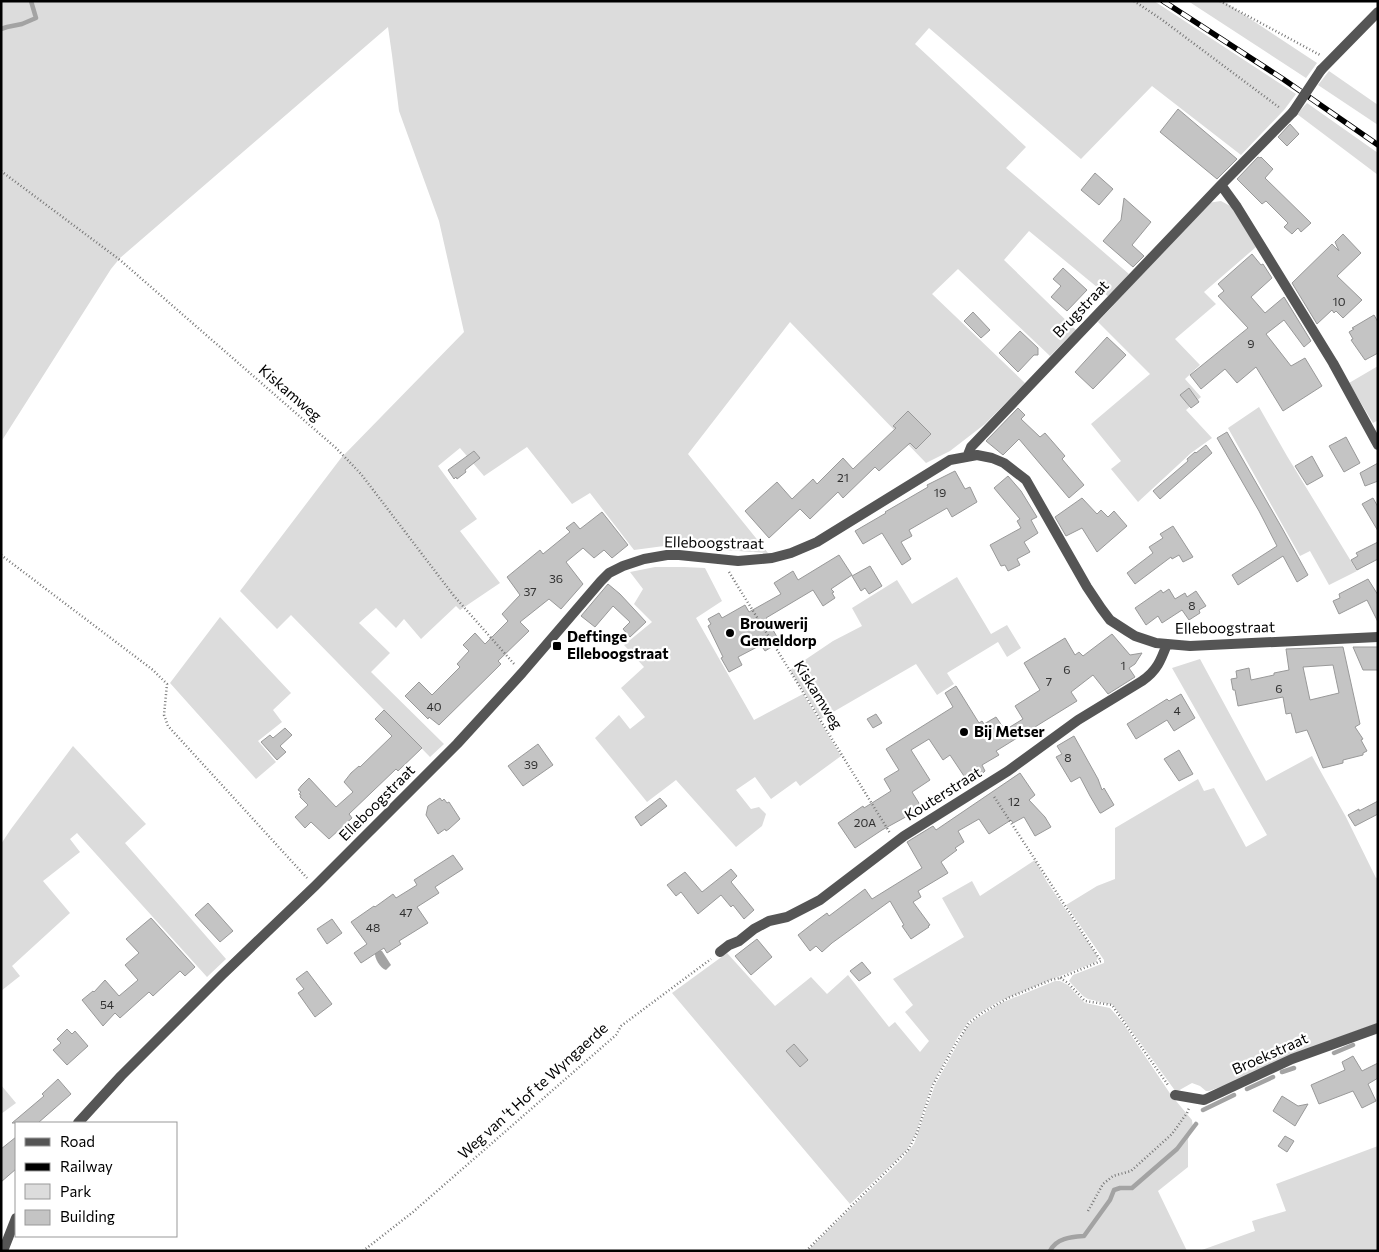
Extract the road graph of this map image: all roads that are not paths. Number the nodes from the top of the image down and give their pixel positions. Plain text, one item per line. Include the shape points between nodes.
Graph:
1 (1378, 12) edge
2 (1221, 185) junction
3 (1378, 445) edge
4 (967, 456) junction
5 (1378, 637) edge
6 (1167, 644) junction
7 (720, 952) road end
8 (1378, 1028) edge
9 (1175, 1095) road end
10 (79, 1122) edge
11 (15, 1221) edge
12 (3, 1251) edge

1 - 2 street, Brugstraat, bridge via 1322,70 1291,114
2 - 3 street via 1333,362
2 - 4 street, Brugstraat via 971,447
4 - 6 street, Elleboogstraat via 992,458 1026,480 1087,587 1110,620 1135,636
4 - 10 street, Elleboogstraat via 950,460 803,548 772,558 738,561 667,555 644,559 609,574 457,744 222,975
5 - 6 street, Elleboogstraat via 1190,646
6 - 7 street, Kouterstraat via 1152,674 1078,720 1008,772 896,842 820,900 787,917 769,921
8 - 9 street, Broekstraat via 1292,1059 1204,1100
11 - 12 street

